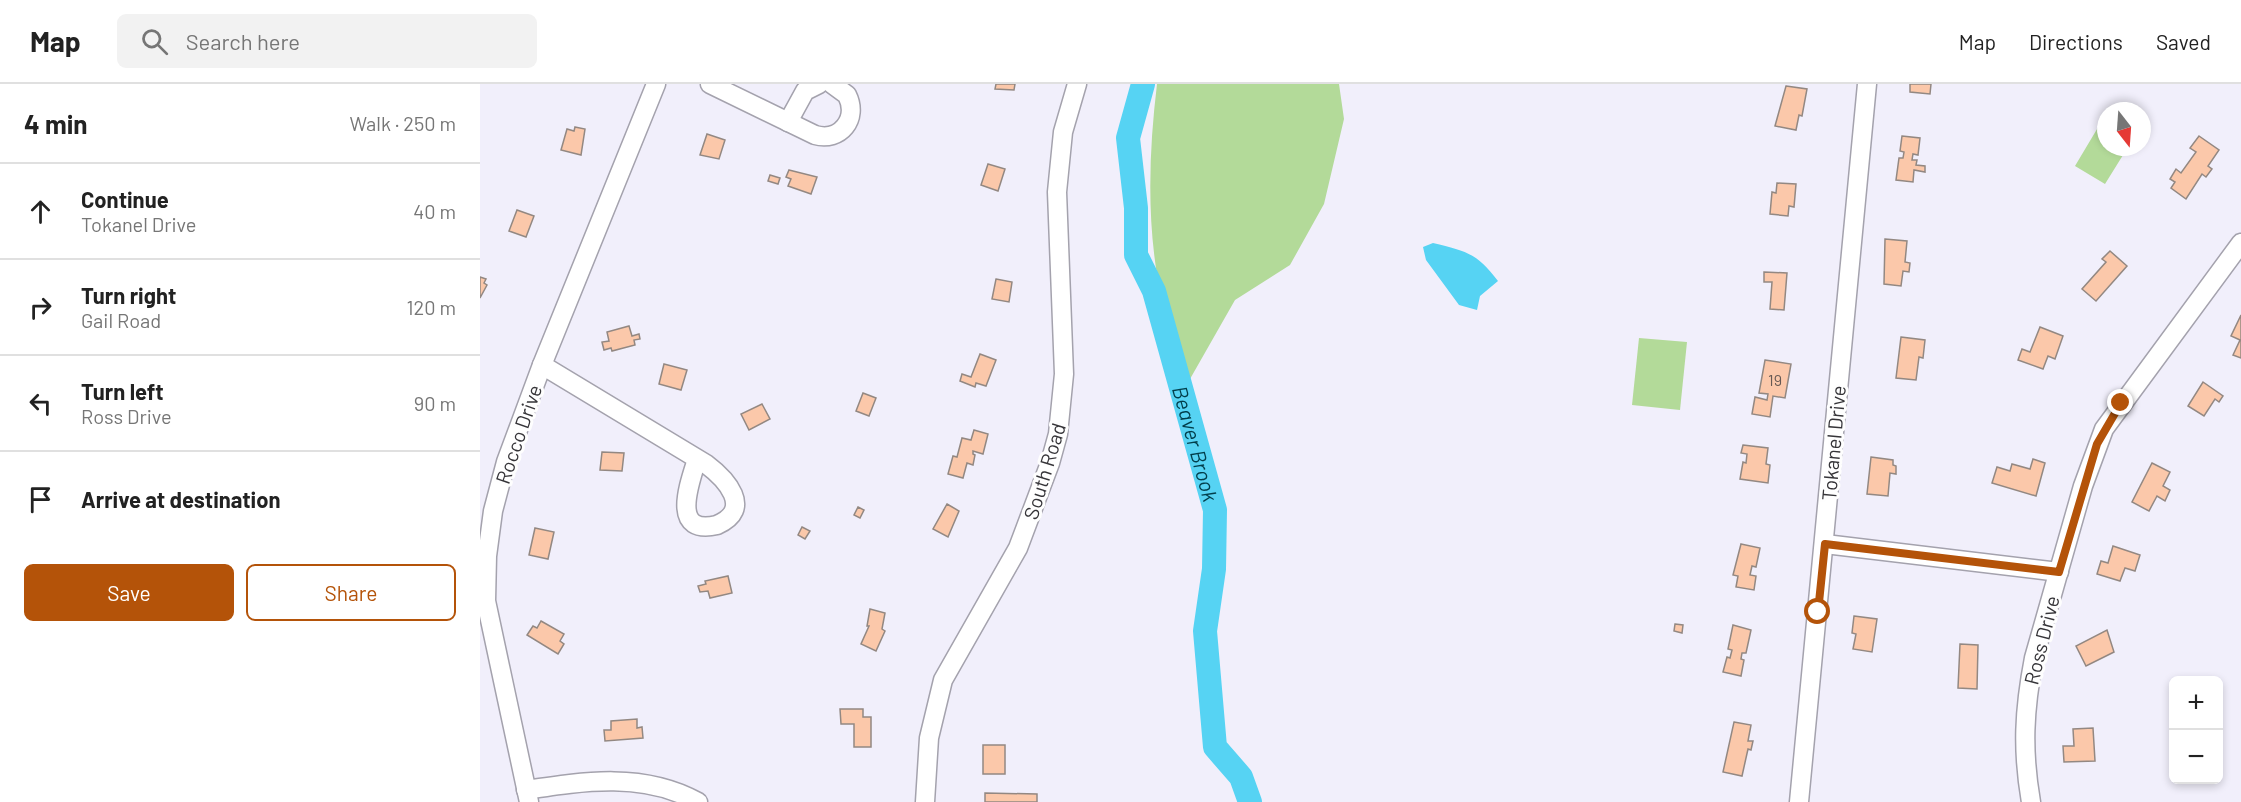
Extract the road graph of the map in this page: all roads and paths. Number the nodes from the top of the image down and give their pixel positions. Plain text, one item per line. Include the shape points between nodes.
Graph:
1 (656, 84) edge
2 (710, 84) edge
3 (819, 84) edge
4 (832, 84) edge
5 (1077, 84) edge
6 (1867, 84) edge
7 (788, 122) junction
8 (2241, 243) edge
9 (542, 365) junction
10 (697, 459) dead end
11 (1825, 544) junction
12 (2059, 572) junction
13 (527, 796) edge
14 (698, 802) edge
15 (925, 802) edge
16 (1799, 802) edge
17 (2031, 802) edge

1 - 9 street, Rocco Drive
2 - 7 street
3 - 7 street via 806,91
4 - 7 street via 843,90 851,106 848,122 841,131 820,136
5 - 15 street, South Road via 1063,132 1057,192 1064,374 1058,434 1018,548 943,680 929,738
6 - 11 street, Tokanel Drive
8 - 12 street, Ross Drive via 2104,429
9 - 10 street
9 - 13 street, Rocco Drive via 499,484 485,578 489,624
11 - 12 street
11 - 16 street, Tokanel Drive
12 - 17 street, Ross Drive via 2034,658 2023,723
13 - 14 street via 592,781 636,782 674,791

